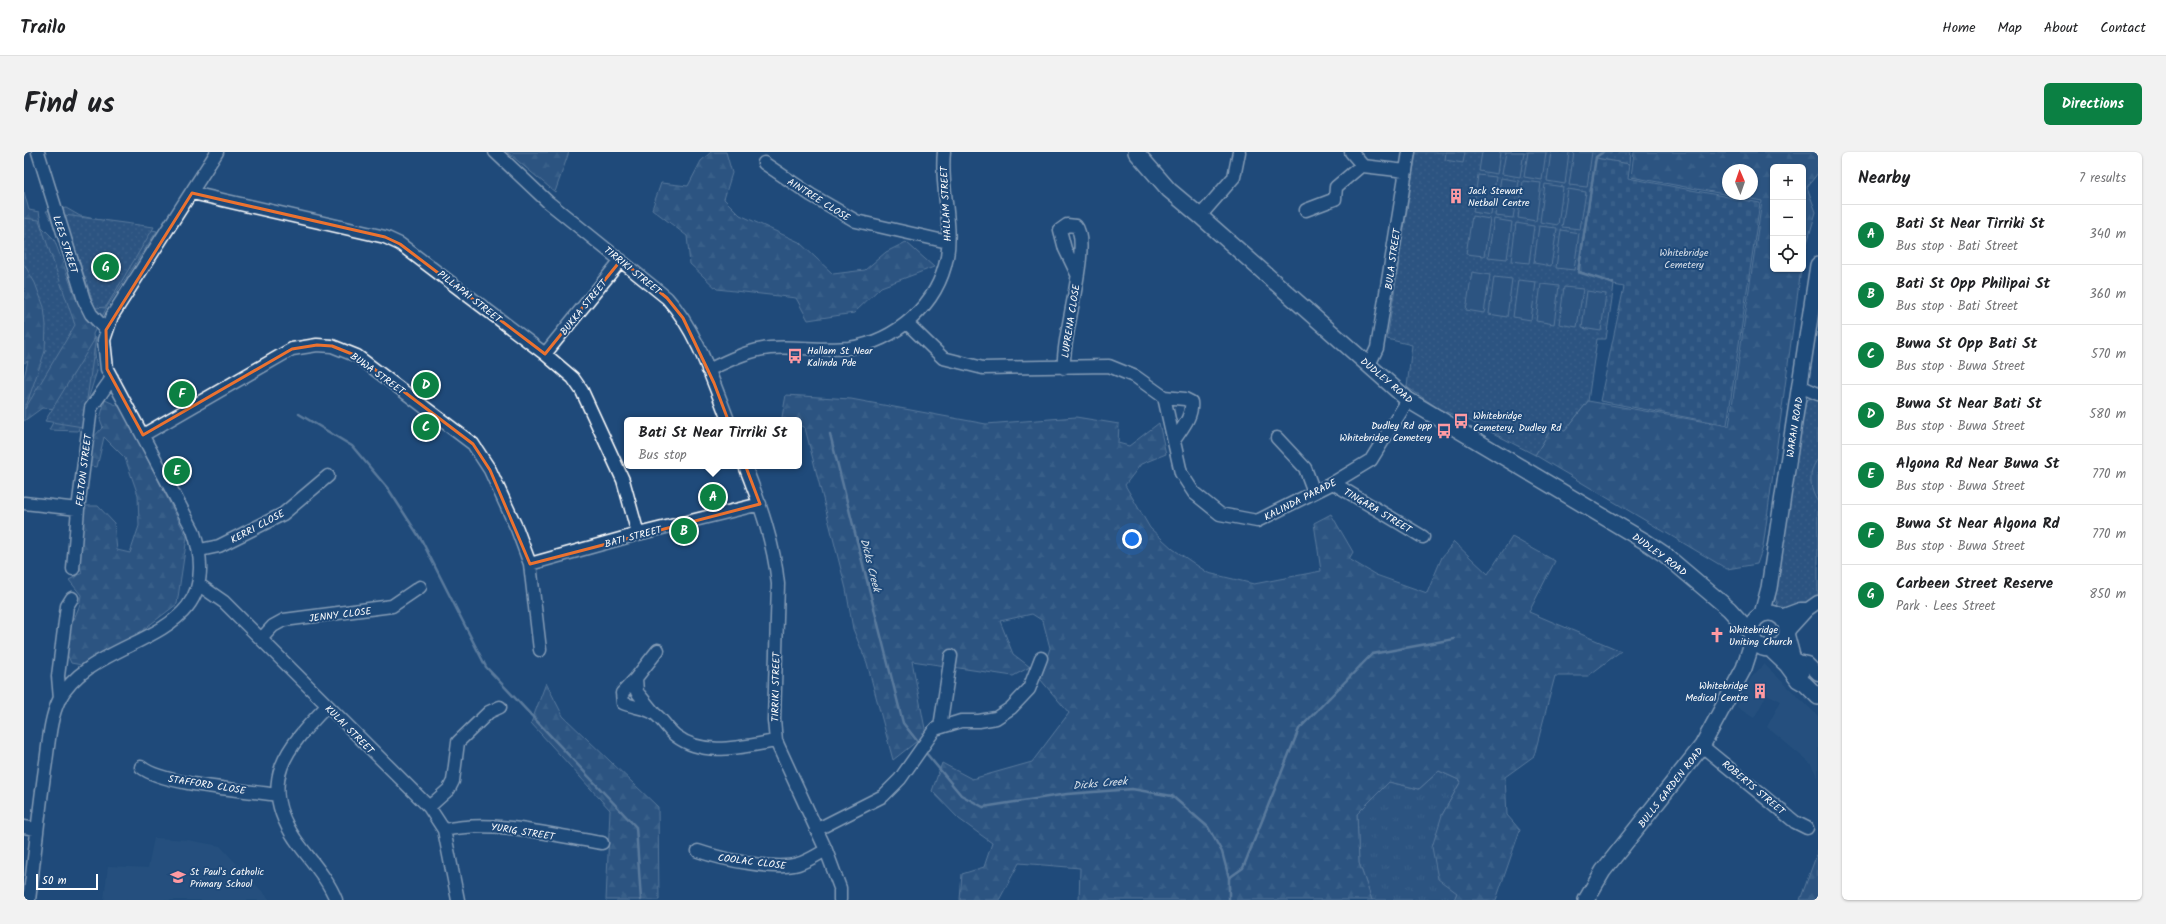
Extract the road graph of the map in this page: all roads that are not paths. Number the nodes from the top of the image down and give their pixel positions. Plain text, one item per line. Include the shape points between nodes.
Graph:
1 (38, 152) edge
2 (217, 152) edge
3 (495, 152) edge
4 (944, 152) edge
5 (1136, 152) edge
6 (1239, 152) edge
7 (1351, 152) edge
8 (1409, 152) edge
9 (764, 163) dead end
10 (1362, 165) junction
11 (1406, 171) junction
12 (192, 193) junction
13 (1306, 210) dead end
14 (1200, 216) junction
15 (948, 242) junction
16 (622, 260) junction
17 (1818, 265) edge
18 (1078, 274) dead end
19 (908, 324) junction
20 (106, 330) junction
21 (545, 354) junction
22 (1369, 365) junction
23 (1064, 368) junction
24 (708, 370) junction
25 (112, 378) junction
26 (1800, 386) junction
27 (1818, 394) edge
28 (1164, 397) junction
29 (1408, 400) junction
30 (727, 417) edge
31 (142, 435) junction
32 (1278, 438) dead end
33 (1175, 439) junction
34 (746, 469) edge
35 (328, 476) dead end
36 (1334, 483) junction
37 (1314, 492) junction
38 (24, 503) edge
39 (760, 504) junction
40 (78, 510) junction
41 (638, 534) junction
42 (1422, 537) dead end
43 (200, 550) junction
44 (530, 564) junction
45 (73, 569) dead end
46 (198, 584) junction
47 (420, 587) dead end
48 (72, 598) dead end
49 (1813, 606) edge
50 (1730, 609) junction
51 (1770, 615) junction
52 (1787, 634) junction
53 (1752, 637) junction
54 (261, 639) junction
55 (1768, 649) junction
56 (540, 650) dead end
57 (658, 650) dead end
58 (951, 656) dead end
59 (1041, 658) dead end
60 (1794, 660) junction
61 (1744, 668) junction
62 (1818, 674) edge
63 (636, 678) junction
64 (1805, 684) junction
65 (1818, 697) edge
66 (60, 699) junction
67 (327, 706) junction
68 (500, 707) dead end
69 (654, 712) junction
70 (940, 726) junction
71 (776, 741) junction
72 (1702, 746) junction
73 (141, 766) dead end
74 (277, 795) junction
75 (429, 807) junction
76 (30, 828) edge
77 (1807, 828) dead end
78 (444, 830) junction
79 (816, 830) junction
80 (602, 843) dead end
81 (826, 850) junction
82 (698, 851) dead end
83 (29, 900) edge
84 (336, 900) edge
85 (458, 900) edge
86 (840, 900) edge
87 (1586, 900) edge

1 - 20 street, LEES STREET via 84,300 91,314
2 - 12 street
3 - 16 street, TIRRIKI STREET via 548,202
4 - 15 street, HALLAM STREET
5 - 14 main road, DUDLEY ROAD via 1169,190
6 - 14 street via 1234,177
7 - 10 street
8 - 11 street, BULA STREET
9 - 15 street, AINTREE CLOSE via 811,195 856,221
10 - 11 street
10 - 13 street via 1336,187 1335,199
11 - 22 street, BULA STREET via 1377,348
12 - 20 street via 116,310
12 - 21 street, PILLAPAI STREET via 385,237 400,244
14 - 22 main road, DUDLEY ROAD
15 - 19 street, HALLAM STREET via 944,271 938,284
16 - 21 street, BUKKA STREET
16 - 24 street, TIRRIKI STREET via 676,308
17 - 26 main road, WARAN ROAD
18 - 23 street, LUPRENA CLOSE via 1066,336
19 - 23 street via 943,358 983,368
19 - 24 street, HALLAM STREET via 875,340 849,348 770,348 735,357
20 - 25 street via 104,360
21 - 41 street, PILLAPAI STREET via 573,378 582,391 623,480
22 - 29 main road, DUDLEY ROAD
23 - 28 street via 1109,366 1136,377
24 - 30 street, TIRRIKI STREET
25 - 31 street
25 - 40 street, FELTON STREET via 91,408
26 - 27 street
26 - 51 main road, WARAN ROAD via 1769,588
28 - 33 street, KALINDA PARADE
28 - 33 street via 1191,402 1189,417
29 - 36 street, KALINDA PARADE via 1372,460
29 - 50 main road, DUDLEY ROAD via 1634,534 1664,554
31 - 43 street via 193,530
31 - 44 street, BUWA STREET via 292,349 317,345 332,346 357,356 473,444 490,470
32 - 37 street via 1305,468
33 - 37 street, KALINDA PARADE via 1182,473 1194,493 1220,514 1256,521
34 - 39 street, TIRRIKI STREET
35 - 43 street, KERRI CLOSE via 284,514 219,546
36 - 37 street, KALINDA PARADE
36 - 42 street, TINGARA STREET
38 - 40 street
39 - 41 street, BATI STREET
39 - 71 street, TIRRIKI STREET via 776,563 778,584 774,720
40 - 45 street, FELTON STREET
41 - 44 street, BATI STREET
43 - 46 street
44 - 56 street, BUWA STREET
46 - 54 street, KULAI STREET via 224,602
46 - 66 street via 191,600 162,630 89,667 70,683
47 - 54 street, JENNY CLOSE via 392,606 284,620 273,626
48 - 66 street via 67,606 58,676
49 - 51 street
49 - 52 street
50 - 51 main road, DUDLEY ROAD
50 - 53 main road, DUDLEY ROAD
51 - 52 main road via 1786,623
51 - 53 main road via 1752,625
52 - 55 main road via 1778,647
52 - 60 main road
53 - 55 main road via 1758,646
53 - 61 main road, BULLS GARDEN ROAD
54 - 67 street, KULAI STREET
55 - 61 main road, BULLS GARDEN ROAD
55 - 64 main road
57 - 63 street
58 - 70 street
59 - 70 street via 1029,689 1011,708 996,718 979,721 961,720
60 - 62 street via 1807,663
60 - 64 main road
61 - 72 main road, BULLS GARDEN ROAD
63 - 69 street via 637,692
63 - 69 street via 622,693 623,703
64 - 65 main road
66 - 76 street via 54,711
67 - 74 street via 299,735 286,754 279,775
67 - 75 street, KULAI STREET
68 - 75 street via 489,712 458,742 449,789
69 - 71 street via 676,736 704,747 731,748
70 - 79 street via 883,796
71 - 79 street, TIRRIKI STREET
72 - 77 street, ROBERTS STREET via 1796,822
72 - 87 main road, BULLS GARDEN ROAD via 1603,871
73 - 74 street, STAFFORD CLOSE via 148,772 178,781
74 - 84 street via 288,827 332,890
75 - 78 street, KULAI STREET
76 - 83 street via 35,858
78 - 80 street, YURIG STREET via 463,826 490,826
78 - 85 street, KULAI STREET
79 - 81 street, TIRRIKI STREET
81 - 82 street, COOLAC CLOSE via 799,864 786,866 717,857
81 - 86 street, TIRRIKI STREET via 840,888

